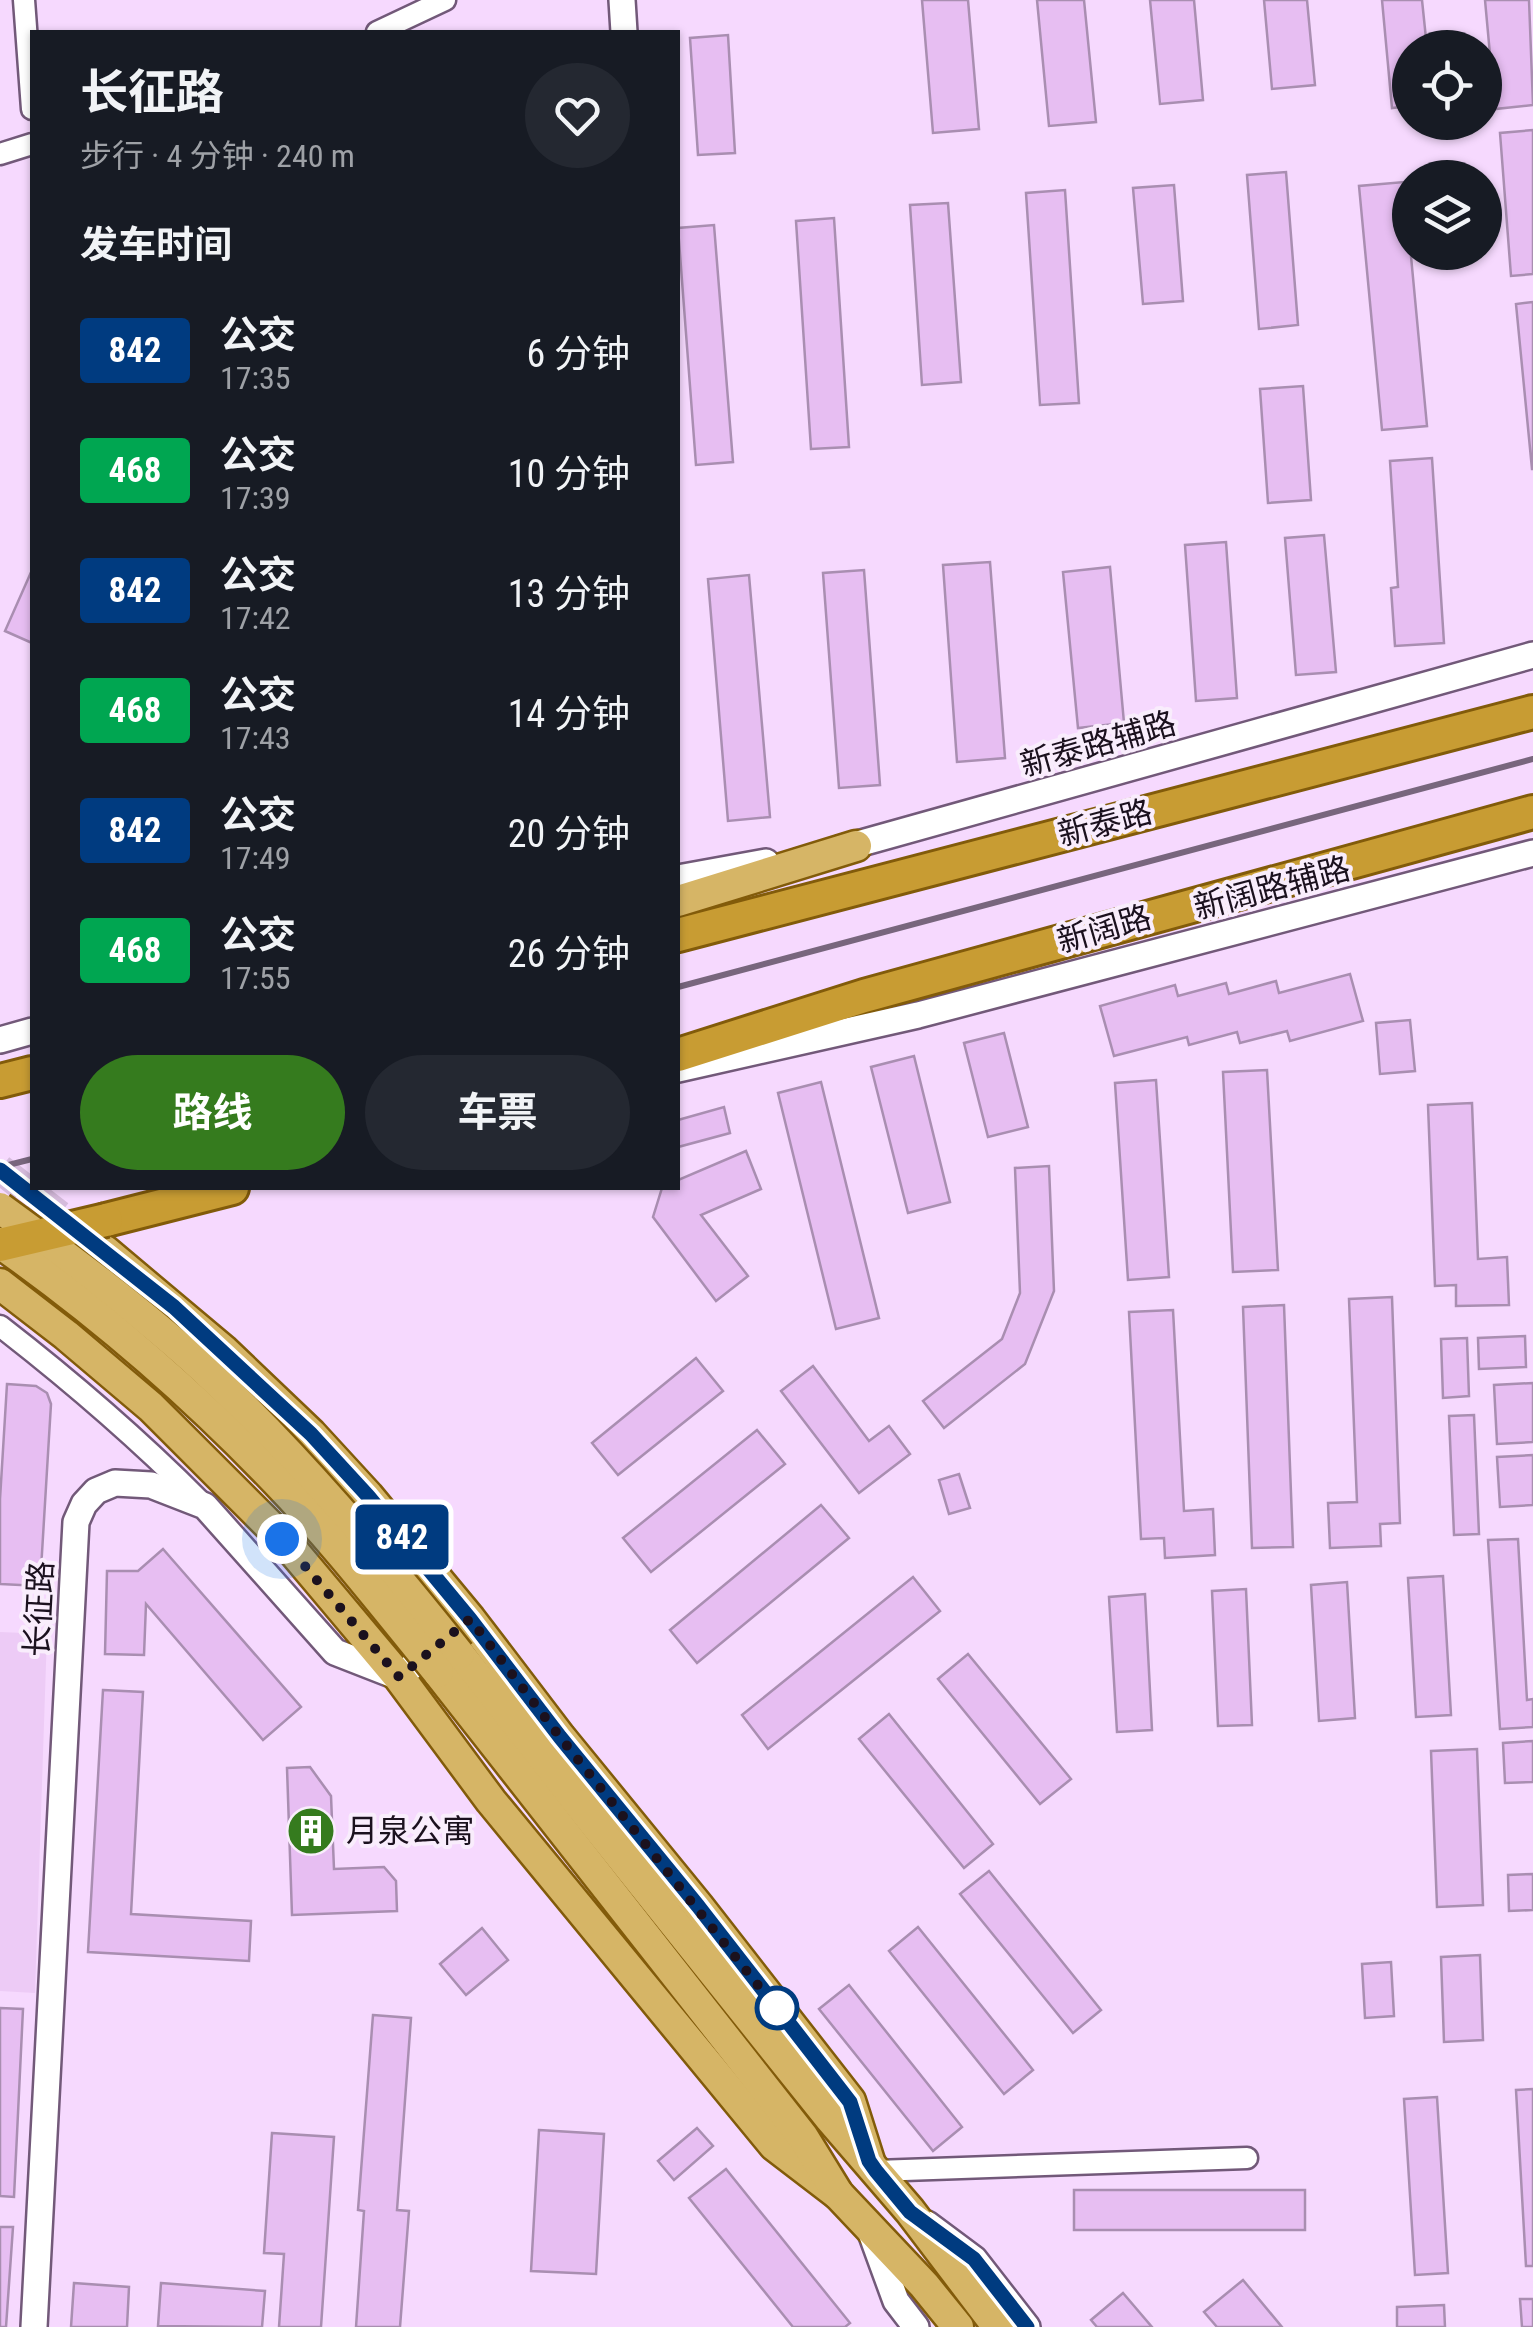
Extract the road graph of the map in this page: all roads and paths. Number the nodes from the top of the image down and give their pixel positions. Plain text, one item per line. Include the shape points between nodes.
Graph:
1 (24, 0) edge
2 (445, 0) edge
3 (622, 0) edge
4 (381, 30) edge
5 (624, 30) edge
6 (30, 82) edge
7 (30, 145) edge
8 (0, 154) edge
9 (1533, 655) edge
10 (1533, 712) edge
11 (1533, 812) edge
12 (856, 846) junction
13 (1533, 854) edge
14 (680, 878) edge
15 (680, 900) edge
16 (680, 934) edge
17 (30, 1032) edge
18 (0, 1040) edge
19 (680, 1054) edge
20 (680, 1069) edge
21 (30, 1073) edge
22 (0, 1081) edge
23 (227, 1190) edge
24 (0, 1208) edge
25 (105, 1235) junction
26 (0, 1244) edge
27 (0, 1284) edge
28 (0, 1326) edge
29 (205, 1506) junction
30 (470, 1619) junction
31 (449, 1663) junction
32 (399, 1677) junction
33 (1248, 2158) dead end
34 (873, 2166) junction
35 (838, 2194) junction
36 (910, 2212) junction
37 (868, 2225) junction
38 (34, 2327) edge
39 (916, 2327) edge
40 (958, 2327) edge
41 (998, 2327) edge
42 (1027, 2327) edge

1 - 6 street
2 - 4 street
3 - 5 street
7 - 8 street
9 - 12 street, 新泰路辅路
10 - 16 highway, 新泰路
11 - 19 highway, 新阔路 via 864,996
12 - 14 street, 新泰路辅路
12 - 15 main road
13 - 20 street, 新阔路辅路 via 918,1014
17 - 18 street
21 - 22 highway
23 - 25 highway
24 - 31 main road, bridge via 142,1316 248,1412 334,1502
25 - 26 highway, bridge
25 - 30 main road via 311,1434
26 - 31 main road, bridge via 119,1334 231,1435
27 - 32 main road via 205,1458
28 - 29 street
29 - 32 street, 长征路 via 335,1652
29 - 38 street, 长征路 via 152,1485 115,1483 96,1491 76,1522
30 - 32 street
30 - 34 main road via 850,2102
31 - 34 main road
31 - 35 main road via 803,2136
32 - 35 main road via 491,1801 774,2145
33 - 34 street
34 - 36 main road
35 - 37 main road
36 - 41 main road
36 - 42 street via 974,2259
37 - 39 street via 896,2301
37 - 40 main road

